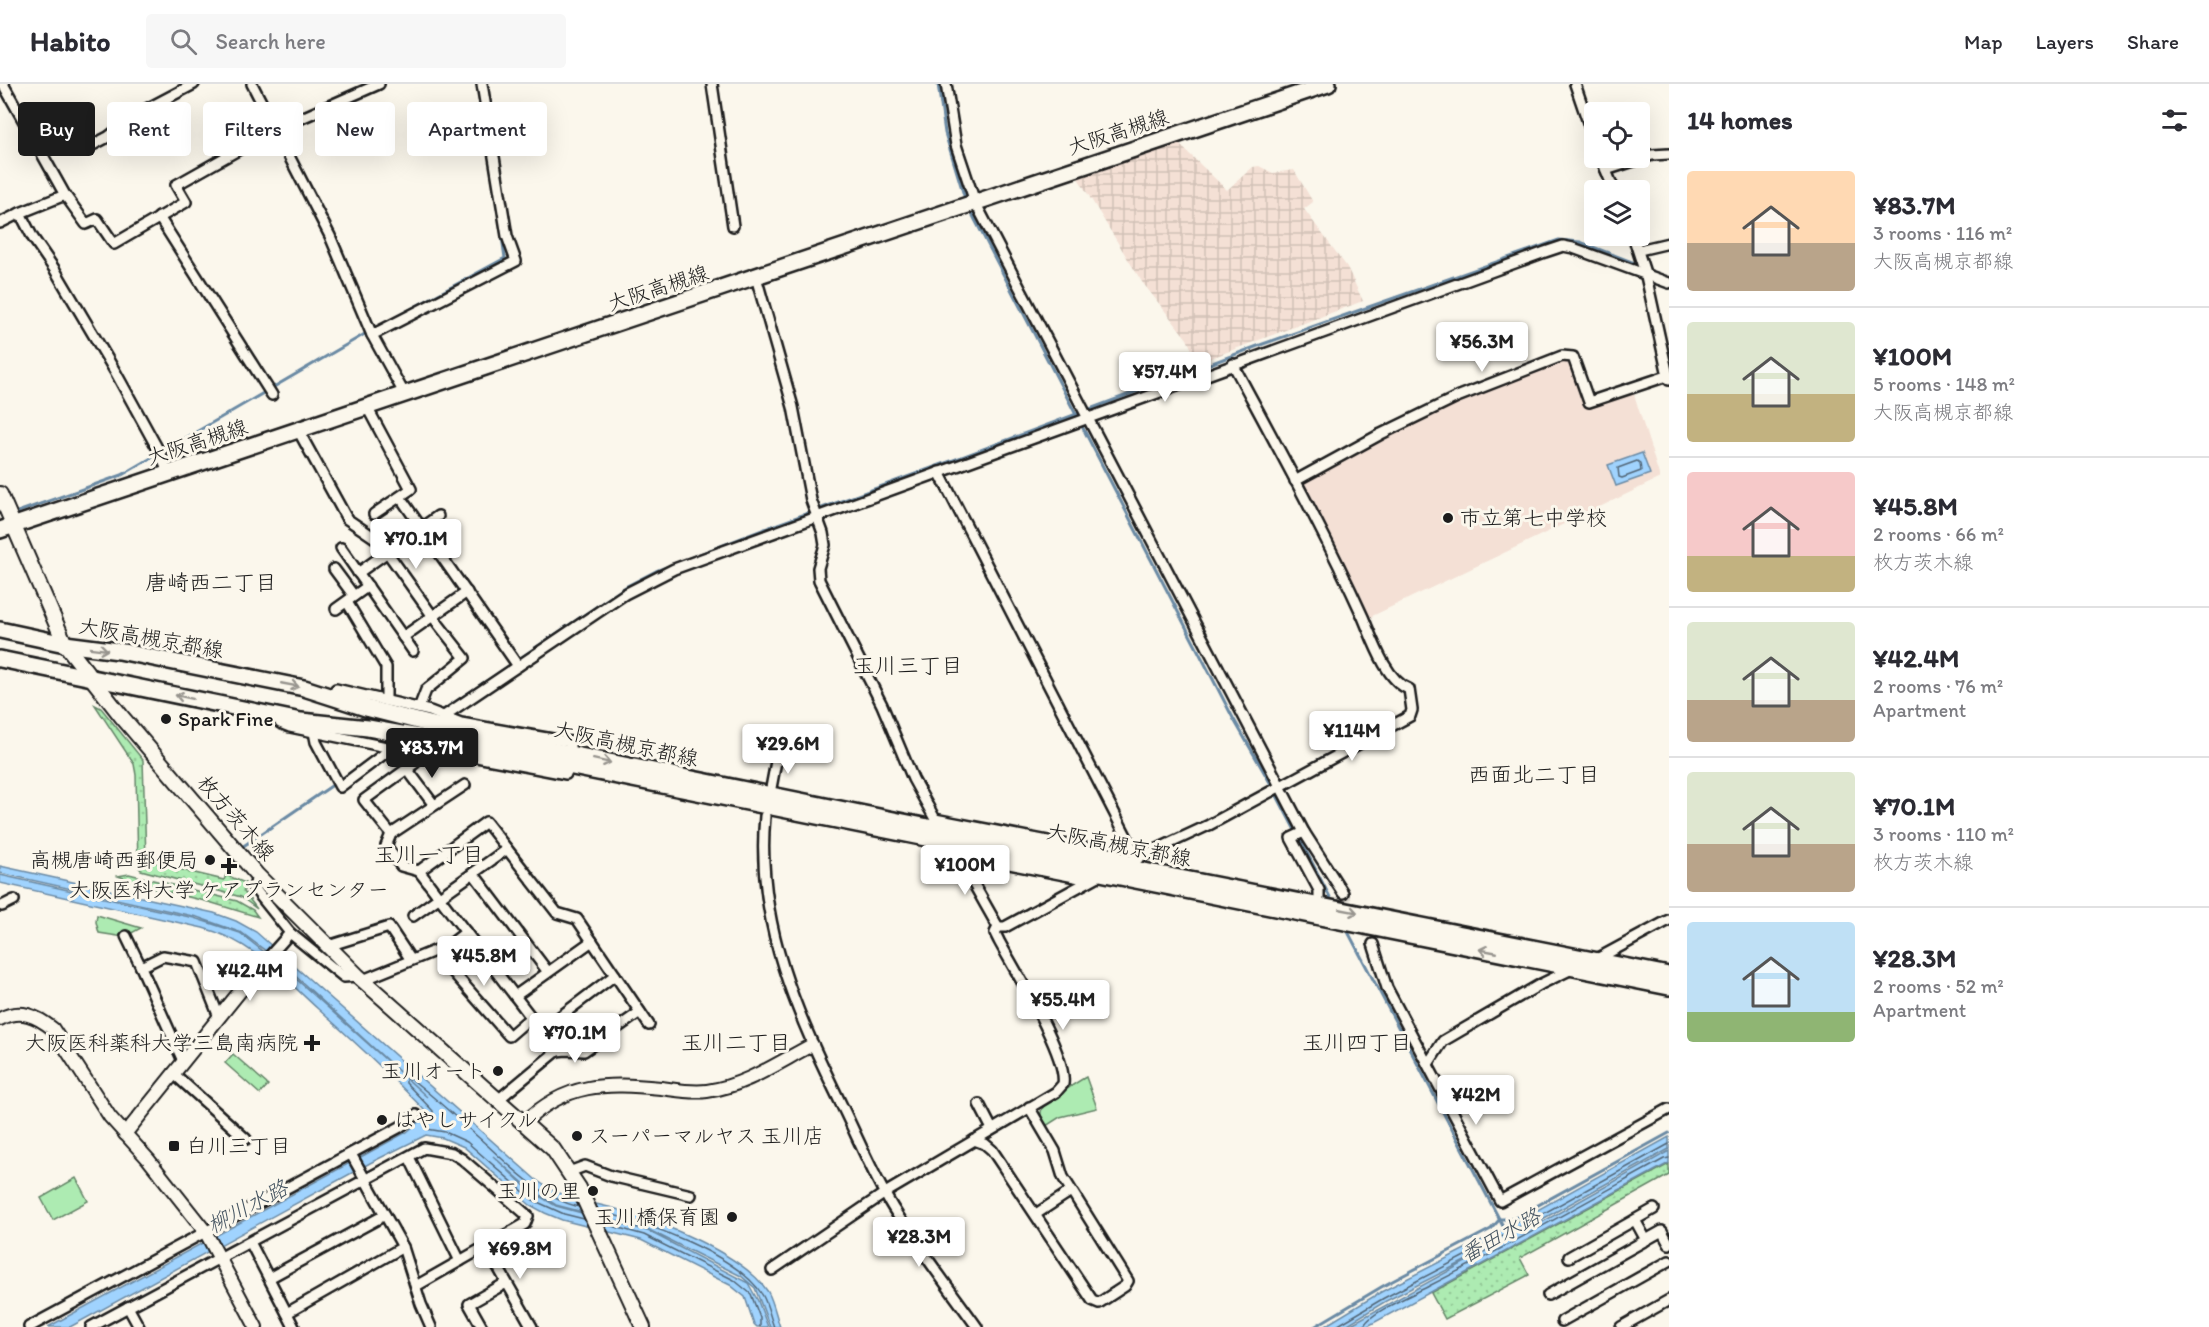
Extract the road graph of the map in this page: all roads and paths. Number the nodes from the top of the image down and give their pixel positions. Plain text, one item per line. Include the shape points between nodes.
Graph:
1 (3, 84) edge
2 (194, 84) edge
3 (252, 84) edge
4 (379, 84) edge
5 (482, 84) edge
6 (712, 84) edge
7 (946, 84) edge
8 (1328, 84) edge
9 (1575, 84) edge
10 (261, 102) edge
11 (1584, 111) edge
12 (303, 117) edge
13 (95, 144) edge
14 (1669, 154) edge
15 (228, 156) edge
16 (288, 156) edge
17 (1606, 170) joint
18 (1610, 180) edge
19 (65, 195) junction
20 (975, 202) junction
21 (21, 213) junction
22 (159, 217) junction
23 (0, 223) edge
24 (733, 226) dead end
25 (1669, 243) edge
26 (1637, 246) edge
27 (1639, 250) junction
28 (1646, 276) junction
29 (756, 277) junction
30 (1669, 283) edge
31 (372, 335) junction
32 (1233, 364) junction
33 (1668, 378) edge
34 (272, 395) dead end
35 (405, 395) junction
36 (367, 407) junction
37 (1087, 417) junction
38 (298, 430) junction
39 (939, 472) junction
40 (168, 474) junction
41 (1295, 481) junction
42 (0, 494) edge
43 (400, 497) junction
44 (374, 514) dead end
45 (438, 516) dead end
46 (818, 517) junction
47 (422, 527) junction
48 (7, 528) edge
49 (341, 548) dead end
50 (387, 552) junction
51 (333, 569) dead end
52 (358, 573) junction
53 (368, 586) junction
54 (467, 592) junction
55 (350, 599) junction
56 (336, 609) dead end
57 (432, 616) junction
58 (0, 630) edge
59 (403, 636) junction
60 (65, 644) junction
61 (413, 651) dead end
62 (0, 659) edge
63 (518, 666) junction
64 (94, 679) junction
65 (336, 689) dead end
66 (386, 701) junction
67 (419, 708) junction
68 (253, 712) junction
69 (444, 716) junction
70 (314, 732) junction
71 (570, 747) dead end
72 (392, 748) junction
73 (777, 756) dead end
74 (567, 770) dead end
75 (465, 785) dead end
76 (1280, 787) junction
77 (771, 788) dead end
78 (434, 805) junction
79 (765, 816) dead end
80 (1304, 832) junction
81 (391, 834) junction
82 (507, 849) junction
83 (1130, 862) junction
84 (419, 871) junction
85 (472, 873) junction
86 (257, 875) junction
87 (1096, 877) junction
88 (1343, 893) tunnel mouth
89 (439, 897) junction
90 (14, 900) dead end
91 (1319, 905) junction
92 (1, 907) edge
93 (413, 916) dead end
94 (1669, 920) edge
95 (998, 927) junction
96 (466, 932) junction
97 (126, 936) dead end
98 (287, 936) junction
99 (592, 941) junction
100 (1373, 944) tunnel mouth
101 (328, 946) junction
102 (439, 950) junction
103 (411, 960) junction
104 (1595, 960) junction
105 (141, 967) junction
106 (1575, 968) junction
107 (258, 969) joint
108 (548, 972) junction
109 (615, 975) junction
110 (1669, 975) edge
111 (360, 978) junction
112 (1669, 987) edge
113 (514, 996) junction
114 (640, 1012) junction
115 (219, 1017) junction
116 (531, 1017) junction
117 (0, 1019) edge
118 (649, 1025) dead end
119 (541, 1031) junction
120 (812, 1045) junction
121 (557, 1052) junction
122 (183, 1061) junction
123 (1428, 1064) junction
124 (173, 1073) junction
125 (498, 1100) junction
126 (979, 1104) dead end
127 (1029, 1107) junction
128 (1669, 1109) edge
129 (416, 1114) dead end
130 (524, 1123) junction
131 (992, 1129) junction
132 (125, 1134) junction
133 (246, 1139) dead end
134 (974, 1140) junction
135 (353, 1156) junction
136 (409, 1156) junction
137 (569, 1172) junction
138 (365, 1177) junction
139 (1071, 1191) junction
140 (885, 1193) junction
141 (691, 1195) dead end
142 (1654, 1209) dead end
143 (1036, 1214) junction
144 (385, 1215) junction
145 (1635, 1220) junction
146 (205, 1231) junction
147 (1646, 1240) junction
148 (250, 1242) junction
149 (1669, 1244) edge
150 (486, 1246) junction
151 (403, 1247) junction
152 (1569, 1257) dead end
153 (220, 1258) junction
154 (460, 1261) junction
155 (1669, 1261) edge
156 (772, 1270) dead end
157 (269, 1278) junction
158 (506, 1283) junction
159 (416, 1286) junction
160 (1548, 1295) dead end
161 (1669, 1300) edge
162 (128, 1307) junction
163 (287, 1313) junction
164 (1562, 1321) dead end
165 (29, 1327) edge
166 (91, 1327) edge
167 (139, 1327) edge
168 (256, 1327) edge
169 (294, 1327) edge
170 (432, 1327) edge
171 (482, 1327) edge
172 (532, 1327) edge
173 (643, 1327) edge
174 (977, 1327) edge
175 (1621, 1327) edge

1 - 19 street
2 - 13 street via 139,113
3 - 10 street
4 - 12 street
5 - 31 street via 507,236 516,261
6 - 24 street
7 - 20 street via 956,145
8 - 20 main road, 大阪高槻線
9 - 11 street
14 - 17 street via 1642,157
15 - 22 street via 176,185 186,202
16 - 31 street via 330,236
17 - 18 street
19 - 21 street
19 - 22 street via 86,224 98,219 114,244
20 - 29 main road, 大阪高槻線
20 - 37 street
21 - 23 street
21 - 40 street via 121,382
22 - 34 street
25 - 27 street
26 - 27 street
27 - 28 street
28 - 30 street
28 - 32 street via 1563,246
28 - 33 street
29 - 35 main road, 大阪高槻線
29 - 46 street via 793,406 811,500
31 - 35 street
32 - 37 street
32 - 41 street
33 - 41 street via 1589,402 1573,357 1562,356 1456,397
35 - 36 main road, 大阪高槻線
36 - 38 main road, 大阪高槻線
36 - 43 street via 411,489
37 - 39 street
37 - 76 street
38 - 40 main road, 大阪高槻線
38 - 50 street via 347,519 375,538
39 - 46 street
39 - 83 street
40 - 48 main road, 大阪高槻線
41 - 76 street via 1382,659 1401,686 1409,689 1412,710 1410,716
42 - 48 main road, 枚方茨木線
43 - 44 street
43 - 47 street
45 - 47 street
46 - 63 street via 654,578
46 - 83 street via 825,545 818,568 819,580 935,819 1110,853
47 - 50 street
47 - 54 street
48 - 60 main road, 枚方茨木線
49 - 52 street
50 - 52 street
50 - 57 street
51 - 55 street
52 - 53 street
53 - 55 street
53 - 59 street
54 - 57 street
54 - 63 street
55 - 56 street
55 - 66 street via 386,667
57 - 59 street
57 - 67 street via 465,658 426,690
58 - 60 main road, 大阪高槻京都線
59 - 61 street
60 - 64 main road, 枚方茨木線
60 -> 83 main road, 大阪高槻京都線 via 304,688 457,731
62 - 64 main road, 大阪高槻京都線
63 - 69 street
68 -> 64 main road, 大阪高槻京都線
64 - 86 main road, 枚方茨木線
65 - 66 street
66 - 67 street
67 - 69 street
68 - 70 street
68 - 87 main road, 大阪高槻京都線 via 458,744
69 - 71 street via 461,723 570,742
70 - 72 street
70 - 72 street via 340,787
72 - 74 street via 420,754 455,753 566,774
73 - 77 street
75 - 78 street
76 - 80 street
76 - 83 street
78 - 81 street
78 - 81 street via 411,766 364,800
79 - 120 street via 764,874 769,914 786,978
80 - 88 street
80 - 91 street via 1292,838 1319,890
81 - 84 street via 386,846 401,866
82 - 84 street via 486,822
82 - 85 street
82 - 99 street via 557,914 577,919
83 - 87 street
83 - 91 main road, 大阪高槻京都線
84 - 89 street
85 - 89 street
85 - 108 street
86 - 98 street via 254,888
86 - 101 main road, 枚方茨木線
87 - 95 street via 1005,927
87 - 95 street via 956,851
106 -> 87 main road, 大阪高槻京都線
89 - 93 street
89 - 96 street
90 - 92 street
91 -> 104 main road, 大阪高槻京都線
94 - 104 street
95 - 127 street via 995,933 1055,1046 1063,1075 1059,1090
96 - 102 street
96 - 113 street
97 - 105 street
98 - 107 street
98 - 111 street via 344,977
99 - 108 street
99 - 109 street
100 - 123 street via 1387,988
101 - 103 street via 388,927
101 - 111 main road, 枚方茨木線
102 - 103 street
102 - 116 street via 446,964 509,1036
103 - 111 street
104 - 106 street
104 - 110 main road, 大阪高槻京都線
105 - 115 street via 163,956 197,962
105 - 122 street
106 - 112 main road, 大阪高槻京都線
106 - 123 street via 1443,1041
107 - 115 street
108 - 113 street
109 - 114 street
109 - 119 street
111 - 125 main road, 枚方茨木線
113 - 116 street
114 - 118 street
114 - 121 street via 584,1051
115 - 122 street
116 - 119 street
117 - 132 street via 9,1014 27,1014 40,1018 53,1029
119 - 121 street
120 - 130 street via 753,1076 709,1091 612,1086 578,1089 548,1103
120 - 140 street
121 - 125 street
122 - 124 street
123 - 128 street via 1500,1201
124 - 132 street
124 - 133 street
125 - 130 main road, 枚方茨木線
126 - 131 street
127 - 131 street
127 - 139 street via 1055,1151
129 - 135 street
130 - 137 main road, 枚方茨木線 via 553,1149
131 - 134 street
132 - 146 street
134 - 140 street
134 - 143 street via 992,1150
135 - 138 street
135 - 146 street
136 - 138 street
136 - 150 street via 424,1148 452,1153 528,1216 525,1224
136 - 154 street
137 - 141 street via 585,1166 610,1176
137 - 173 main road, 枚方茨木線
138 - 144 street
138 - 148 street
139 - 143 street
139 - 143 street via 1128,1281 1125,1286 1099,1303 1092,1300
140 - 156 street
140 - 174 street
142 - 145 street
144 - 151 street
144 - 157 street
145 - 147 street
145 - 152 street
146 - 153 street
146 - 165 street
147 - 149 street via 1662,1231
147 - 160 street
148 - 153 street
148 - 157 street
150 - 154 street
150 - 158 street
151 - 159 street
151 - 163 street
153 - 162 street
153 - 168 street
154 - 159 street
155 - 164 street
157 - 163 street
158 - 171 street via 469,1304
158 - 172 street
159 - 170 street
161 - 175 street
162 - 166 street
162 - 167 street
163 - 169 street

